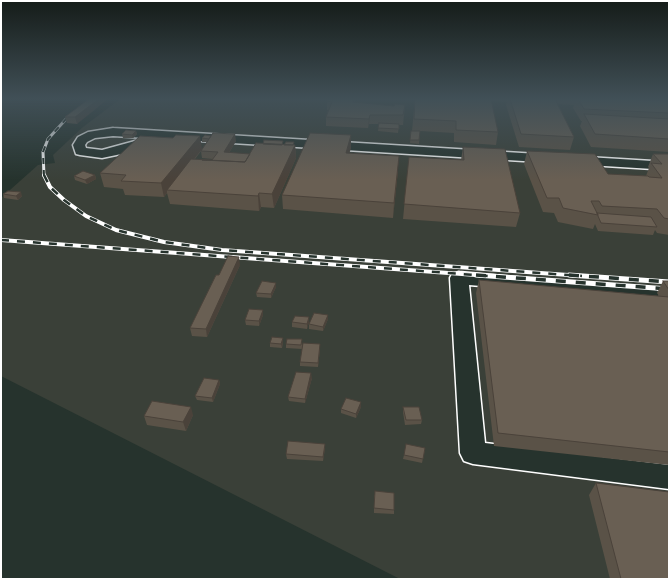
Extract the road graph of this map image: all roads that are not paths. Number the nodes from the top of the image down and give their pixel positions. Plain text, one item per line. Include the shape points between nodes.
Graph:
1 (164, 136) junction
2 (669, 166) edge
3 (650, 294) edge
4 (669, 476) edge

1 - 1 street via 102,132 87,137 79,148 85,152 102,154
1 - 2 street
3 - 4 street via 459,278 473,453

